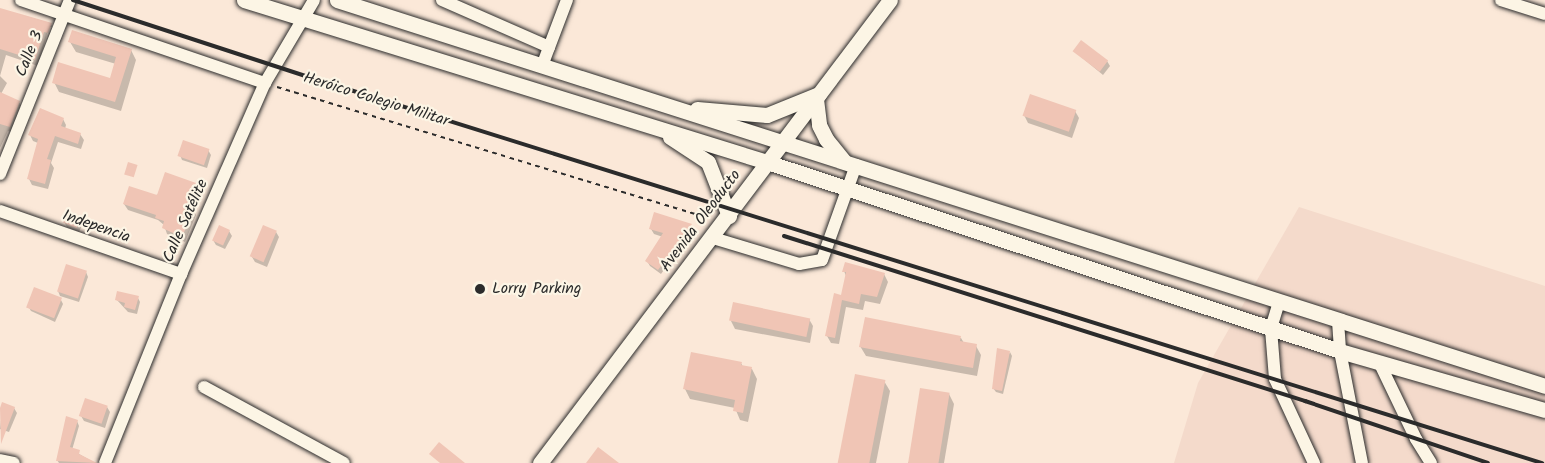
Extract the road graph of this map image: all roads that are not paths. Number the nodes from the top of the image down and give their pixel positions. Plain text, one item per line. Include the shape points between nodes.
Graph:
1 (21, 0) edge
2 (70, 0) edge
3 (244, 0) edge
4 (314, 0) edge
5 (337, 0) edge
6 (442, 0) edge
7 (567, 0) edge
8 (890, 0) edge
9 (1502, 0) edge
10 (64, 13) junction
11 (1545, 14) edge
12 (302, 19) junction
13 (549, 47) junction
14 (542, 66) junction
15 (265, 83) junction
16 (597, 84) junction
17 (818, 96) junction
18 (662, 105) junction
19 (589, 107) junction
20 (655, 127) junction
21 (785, 142) junction
22 (767, 162) junction
23 (850, 163) junction
24 (0, 174) edge
25 (847, 188) junction
26 (0, 211) edge
27 (727, 219) junction
28 (713, 238) junction
29 (181, 274) junction
30 (1279, 302) junction
31 (1338, 321) junction
32 (1271, 329) junction
33 (1341, 351) junction
34 (1379, 362) junction
35 (1545, 386) edge
36 (204, 387) dead end
37 (1545, 410) edge
38 (0, 460) edge
39 (14, 463) edge
40 (105, 463) edge
41 (344, 463) edge
42 (540, 463) edge
43 (1314, 463) edge
44 (1362, 463) edge
45 (1431, 463) edge

1 - 10 street
2 - 10 street, Calle 3
3 - 12 main road
4 - 12 street, Calle Satélite
5 - 14 main road
6 - 13 street
7 - 13 street
8 - 17 main road, Avenida Oleoducto
9 - 11 street
10 - 15 street
10 - 24 street, Calle 3
12 - 15 street, Calle Satélite
12 - 19 main road
13 - 14 street
14 - 16 main road
15 - 29 street, Calle Satélite
16 - 18 main road
16 - 19 main road
17 - 18 main road via 767,115
17 - 21 main road, Avenida Oleoducto
17 - 23 main road via 819,124 826,139
18 - 21 main road
19 - 20 main road
20 - 22 main road
20 - 27 main road via 708,162
21 - 22 main road, Avenida Oleoducto
21 - 23 main road
22 - 25 main road
22 - 27 main road, Avenida Oleoducto
23 - 25 street
23 - 30 main road
25 - 28 street via 822,260 799,264
25 - 32 main road
26 - 29 street, Indepencia
27 - 28 main road, Avenida Oleoducto
28 - 42 main road, Avenida Oleoducto
29 - 40 street, Calle Satélite
30 - 31 main road
30 - 32 street
31 - 33 street
31 - 35 main road
32 - 33 main road
32 - 43 street via 1275,379
33 - 34 main road
33 - 44 street
34 - 37 main road
34 - 45 street
36 - 41 street
38 - 39 street

